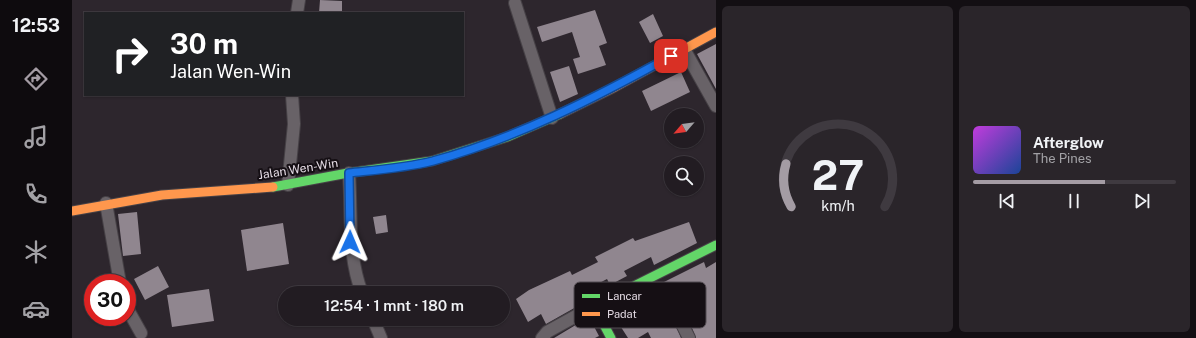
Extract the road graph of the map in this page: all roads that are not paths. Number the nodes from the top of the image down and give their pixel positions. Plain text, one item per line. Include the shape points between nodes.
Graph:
1 (299, 0) edge
2 (515, 3) dead end
3 (297, 12) edge
4 (716, 32) edge
5 (684, 49) junction
6 (292, 96) edge
7 (716, 106) edge
8 (552, 118) junction
9 (349, 173) junction
10 (288, 185) junction
11 (106, 203) junction
12 (72, 211) edge
13 (716, 245) edge
14 (118, 274) edge
15 (642, 282) edge
16 (360, 286) edge
17 (574, 317) edge
18 (136, 324) edge
19 (376, 326) edge
20 (606, 328) edge
21 (684, 328) edge
22 (141, 333) dead end
23 (381, 338) edge
24 (542, 338) edge
25 (611, 338) edge
26 (689, 338) edge

1 - 3 street
2 - 8 street
4 - 5 street, Jalan Wen-Win
5 - 7 street
5 - 8 street, Jalan Wen-Win
6 - 10 street via 294,124
8 - 9 street, Jalan Wen-Win via 433,161 394,169
9 - 10 street, Jalan Wen-Win
9 - 16 street via 350,242 354,270
10 - 11 street, Jalan Wen-Win
11 - 12 street, Jalan Wen-Win
11 - 14 street
13 - 15 street
17 - 24 street via 547,332
18 - 22 street
19 - 23 street
20 - 25 street
21 - 26 street

